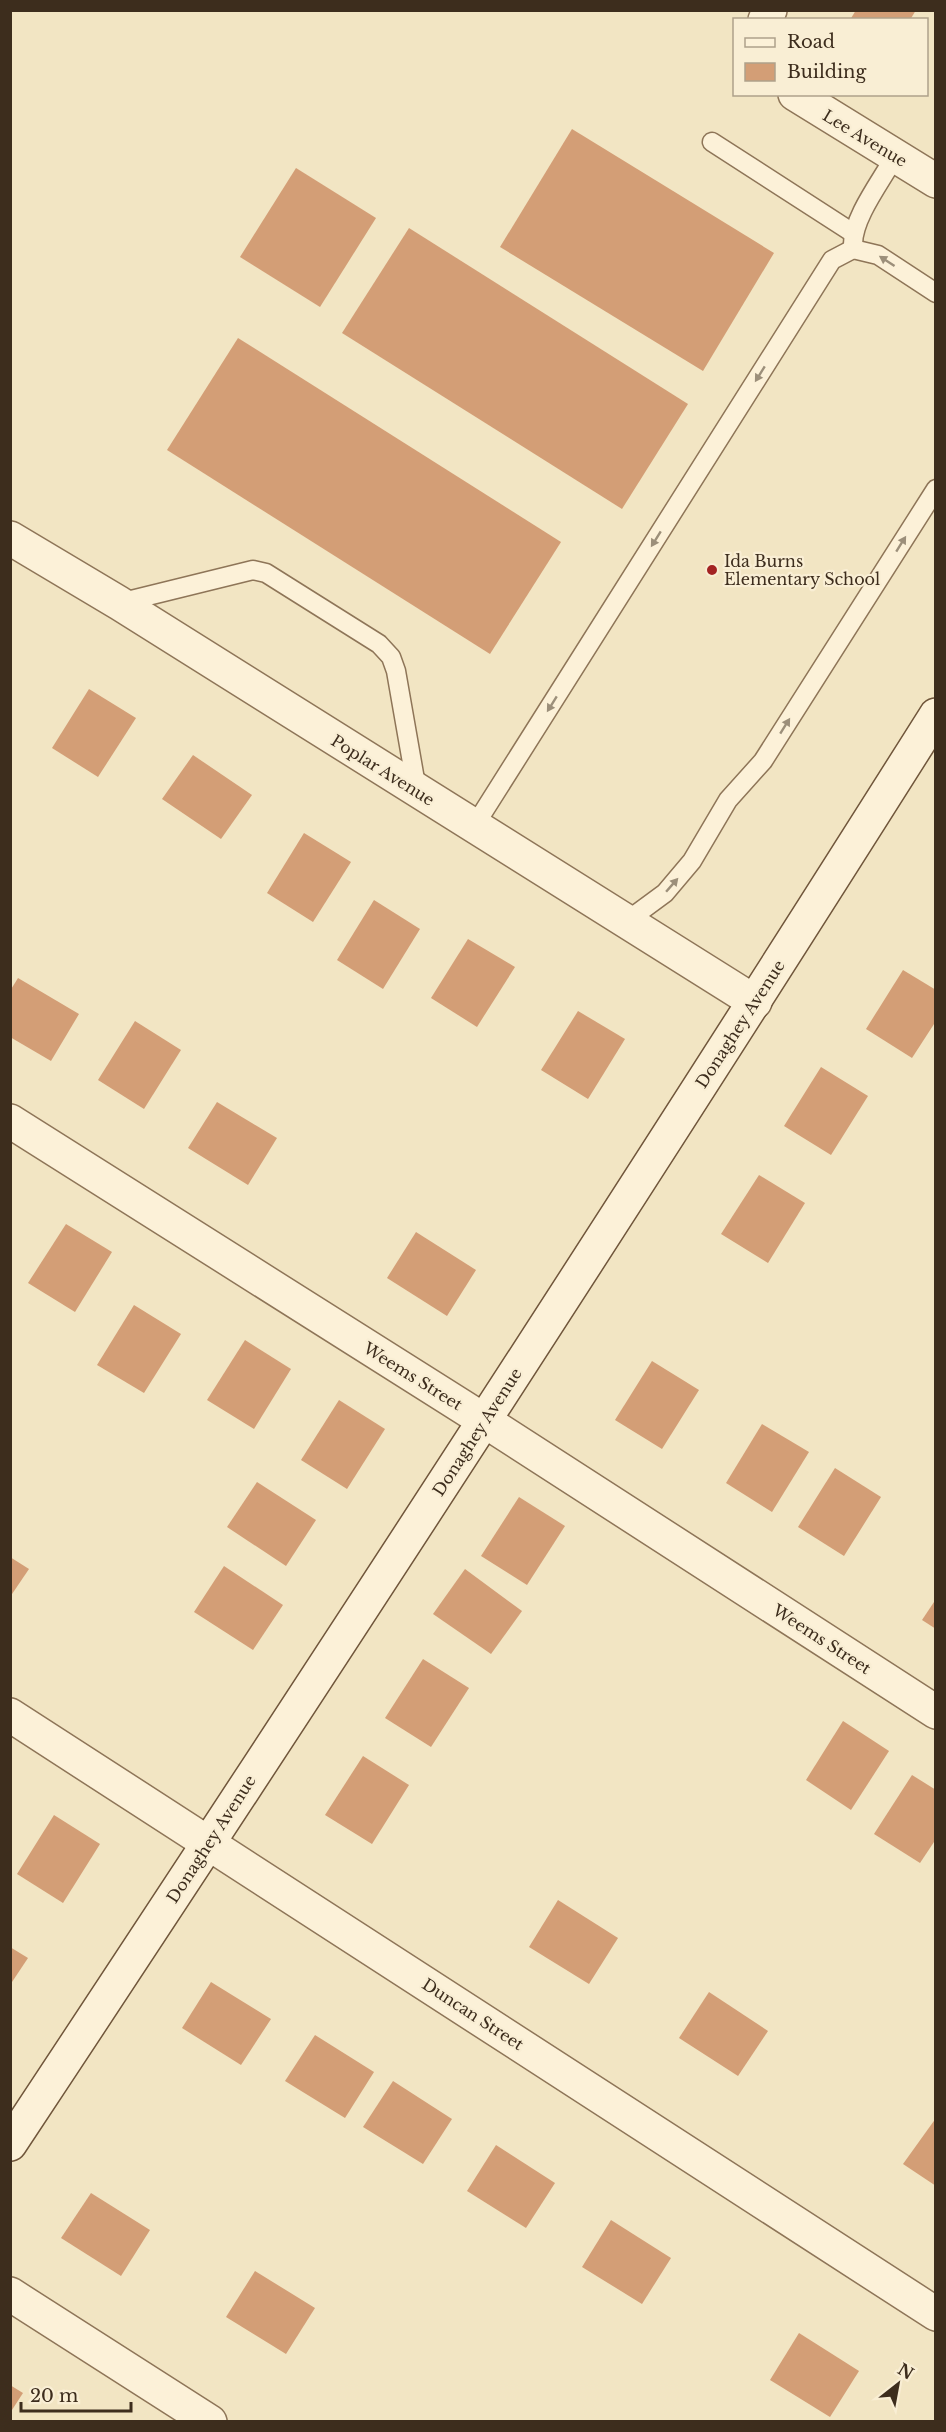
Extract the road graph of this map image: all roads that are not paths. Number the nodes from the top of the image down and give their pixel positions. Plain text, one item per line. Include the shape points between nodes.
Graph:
1 (798, 96) edge
2 (712, 142) dead end
3 (895, 156) junction
4 (936, 181) edge
5 (853, 241) junction
6 (936, 293) edge
7 (936, 489) edge
8 (10, 538) edge
9 (119, 603) junction
10 (936, 715) edge
11 (417, 792) junction
12 (475, 825) junction
13 (627, 921) junction
14 (755, 1002) junction
15 (10, 1121) edge
16 (485, 1421) junction
17 (936, 1712) edge
18 (10, 1715) edge
19 (209, 1843) junction
20 (10, 2144) edge
21 (10, 2294) edge
22 (936, 2314) edge
23 (210, 2421) edge

1 - 3 street, Lee Avenue
2 - 5 lane
3 - 4 street, Lee Avenue
3 - 5 lane
6 -> 5 lane
5 -> 12 lane via 827,267
13 -> 7 lane via 665,893 692,861 728,800 763,760
8 - 9 street, Poplar Avenue
9 - 11 street, Poplar Avenue
9 - 11 lane via 253,570 266,573 379,644 391,657 396,671
10 - 14 street, Donaghey Avenue
11 - 12 street, Poplar Avenue
12 - 13 street, Poplar Avenue
13 - 14 street, Poplar Avenue
14 - 16 street, Donaghey Avenue
15 - 16 street, Weems Street
16 - 17 street, Weems Street
16 - 19 street, Donaghey Avenue
18 - 19 street, Duncan Street
19 - 20 street, Donaghey Avenue
19 - 22 street, Duncan Street
21 - 23 street

